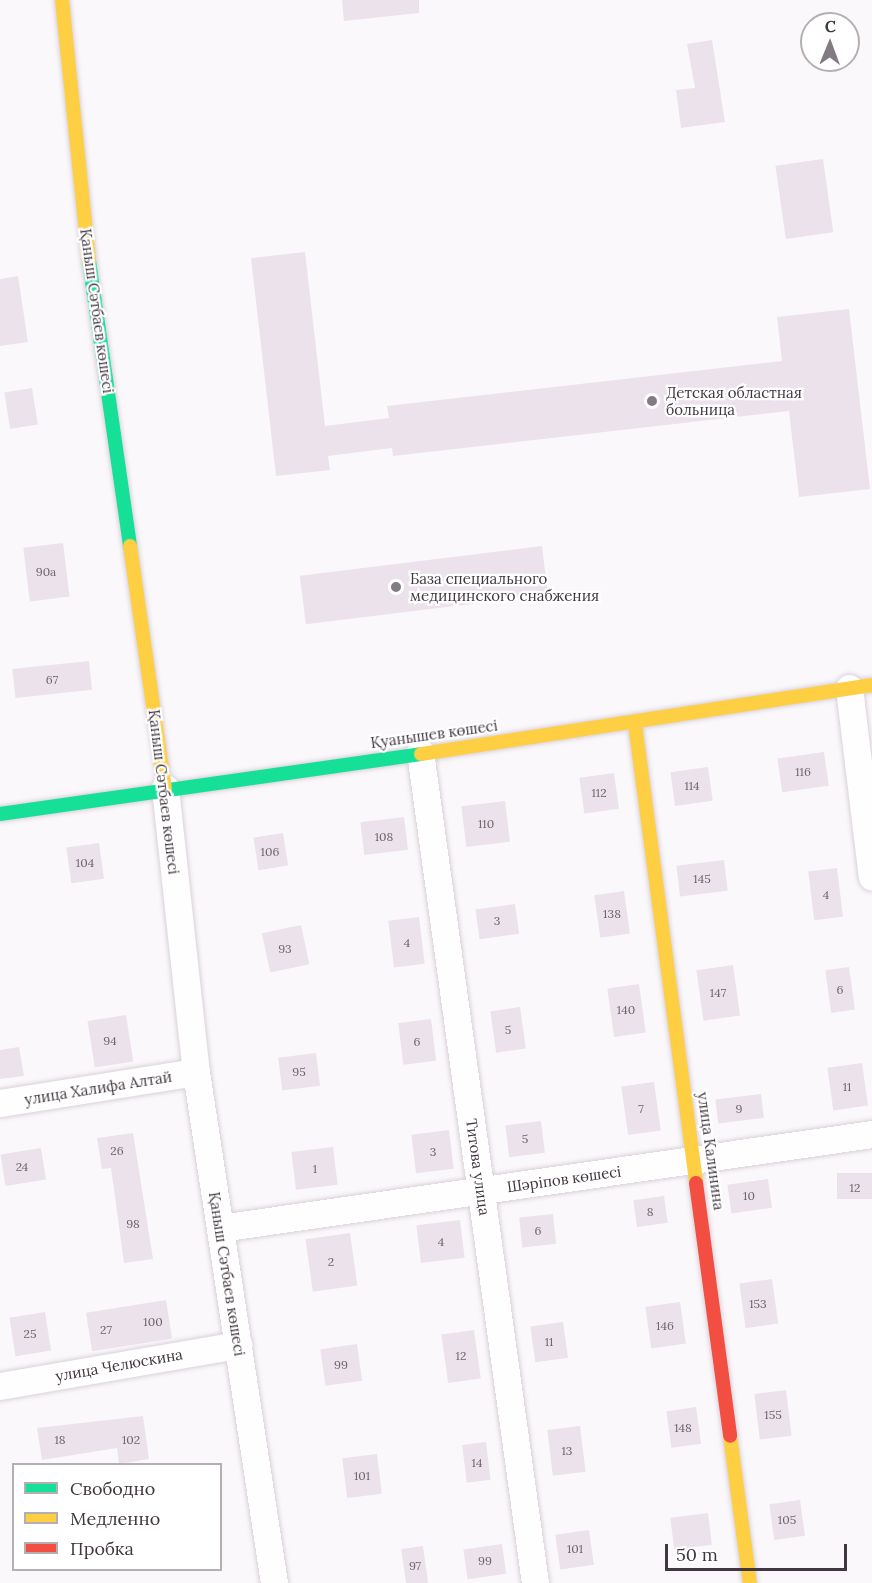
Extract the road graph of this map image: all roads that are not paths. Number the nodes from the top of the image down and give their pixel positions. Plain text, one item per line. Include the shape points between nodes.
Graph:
1 (62, 0) edge
2 (860, 687) edge
3 (635, 724) junction
4 (420, 752) junction
5 (165, 788) junction
6 (0, 814) edge
7 (872, 877) edge
8 (196, 1072) junction
9 (0, 1103) edge
10 (872, 1134) edge
11 (696, 1160) junction
12 (482, 1190) junction
13 (220, 1228) junction
14 (238, 1345) junction
15 (0, 1386) edge
16 (274, 1583) edge
17 (535, 1583) edge
18 (750, 1583) edge

1 - 5 street, Қаныш Сәтбаев көшесі via 88,253
2 - 3 street, Қуанышев көшесі
2 - 7 street
3 - 4 street, Қуанышев көшесі
3 - 11 street, улица Калинина
4 - 5 street, Қуанышев көшесі
4 - 12 street, Титова улица
5 - 6 street, Қуанышев көшесі
5 - 8 street, Қаныш Сәтбаев көшесі
8 - 9 street, улица Халифа Алтай
8 - 13 street, Қаныш Сәтбаев көшесі
10 - 11 street, Шәріпов көшесі
11 - 12 street, Шәріпов көшесі
11 - 18 street, улица Калинина
12 - 13 street, Шәріпов көшесі
12 - 17 street, Титова улица
13 - 14 street, Қаныш Сәтбаев көшесі
14 - 15 street, улица Челюскина
14 - 16 street, Қаныш Сәтбаев көшесі

